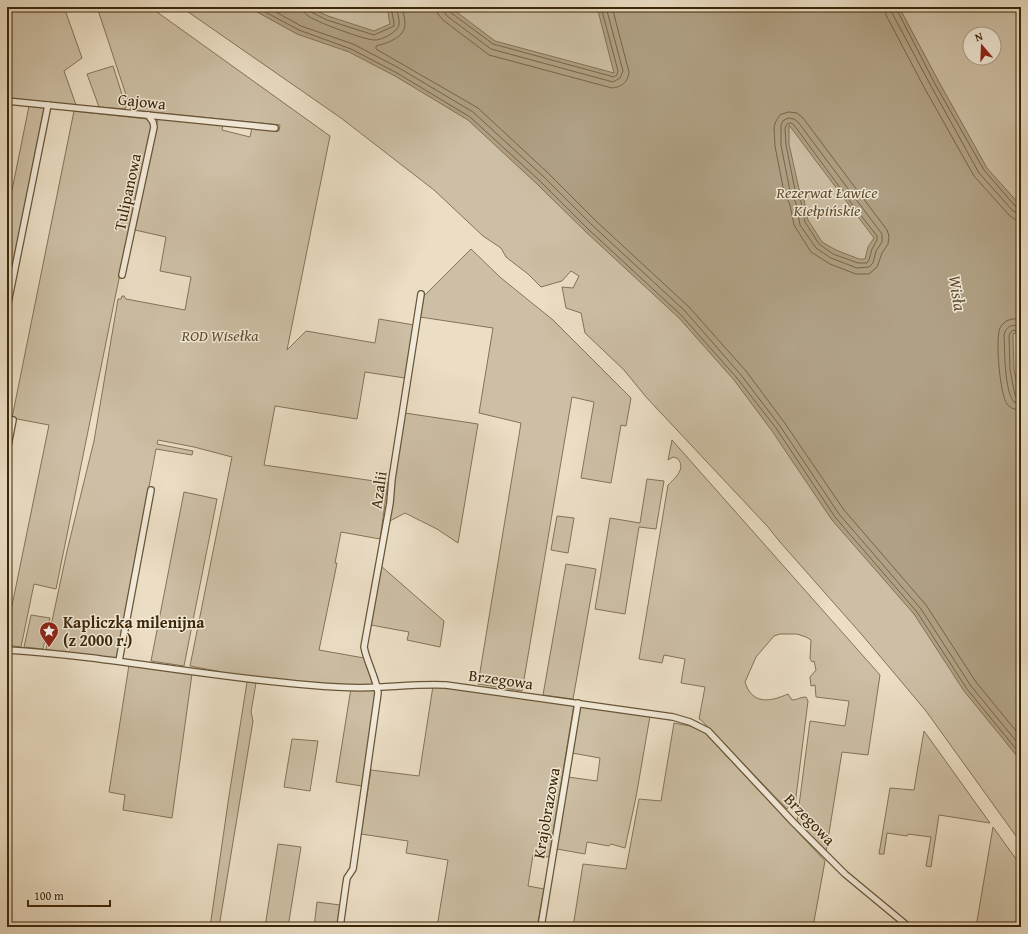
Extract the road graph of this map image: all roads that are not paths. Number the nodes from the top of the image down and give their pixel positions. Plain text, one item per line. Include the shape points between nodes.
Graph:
1 (7, 101) edge
2 (48, 105) junction
3 (148, 115) junction
4 (275, 128) dead end
5 (122, 275) dead end
6 (422, 294) dead end
7 (7, 308) edge
8 (13, 420) dead end
9 (7, 451) edge
10 (151, 490) dead end
11 (7, 650) edge
12 (118, 661) junction
13 (377, 688) junction
14 (578, 703) junction
15 (340, 927) edge
16 (541, 927) edge
17 (908, 927) edge

1 - 2 street, Gajowa
2 - 3 street, Gajowa
2 - 7 street
3 - 4 street, Gajowa
3 - 5 street, Tulipanowa via 154,127
6 - 13 street, Azalii via 390,503 364,647
8 - 9 street
10 - 12 street
11 - 12 street, Brzegowa
12 - 13 street, Brzegowa via 256,680
13 - 14 street, Brzegowa via 446,684
13 - 15 street, Azalii via 353,869 347,878
14 - 16 street, Krajobrazowa
14 - 17 street, Brzegowa via 673,717 708,731 845,874

